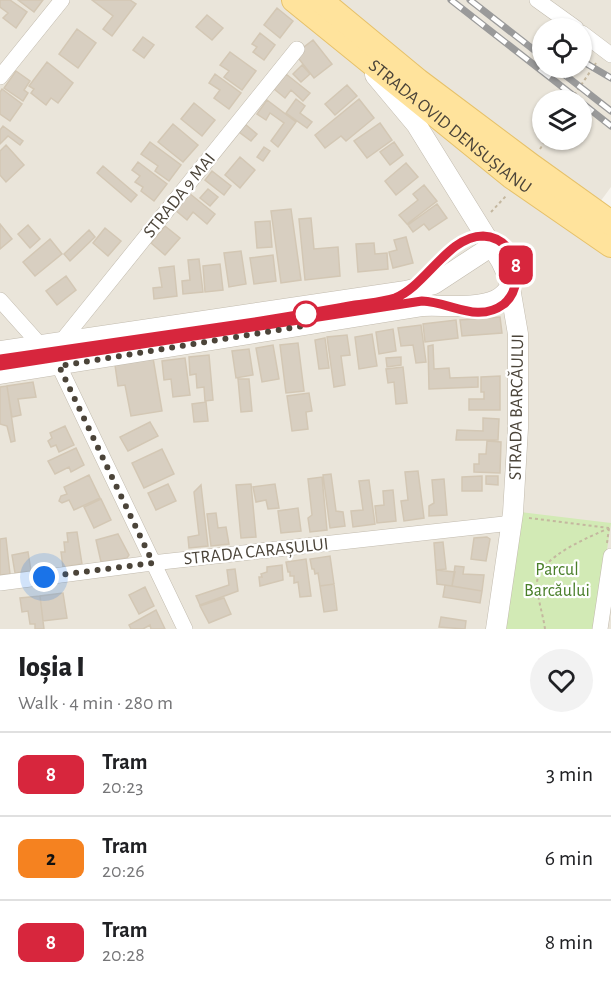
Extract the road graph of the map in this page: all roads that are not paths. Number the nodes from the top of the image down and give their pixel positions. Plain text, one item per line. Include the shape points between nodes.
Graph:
1 (62, 0) edge
2 (294, 0) edge
3 (320, 0) edge
4 (537, 0) edge
5 (562, 18) edge
6 (592, 41) edge
7 (297, 49) dead end
8 (355, 52) junction
9 (607, 52) edge
10 (0, 77) edge
11 (611, 223) edge
12 (611, 245) edge
13 (492, 246) junction
14 (510, 287) junction
15 (0, 300) edge
16 (61, 342) junction
17 (40, 345) junction
18 (0, 351) edge
19 (59, 366) junction
20 (0, 375) edge
21 (519, 520) junction
22 (611, 556) edge
23 (153, 563) junction
24 (0, 583) edge
25 (185, 629) edge
26 (496, 629) edge
27 (600, 629) edge

1 - 10 street
2 - 8 main road, STRADA OVID DENSUȘIANU
3 - 11 main road, STRADA OVID DENSUȘIANU via 418,81
4 - 5 street
6 - 9 street
7 - 16 street, STRADA 9 MAI
8 - 12 main road, STRADA OVID DENSUȘIANU via 511,176
8 - 13 street, STRADA BARCĂULUI via 416,124
13 - 14 street, STRADA BARCĂULUI via 506,269
13 - 16 street via 427,287
14 - 19 street via 494,302 423,306
14 - 21 street, STRADA BARCĂULUI via 518,334
15 - 17 street
16 - 17 street
17 - 18 street
17 - 19 street
19 - 20 street
19 - 23 street
21 - 23 street, STRADA CARAȘULUI
21 - 26 street, STRADA BARCĂULUI
22 - 27 street
23 - 24 street, STRADA CARAȘULUI
23 - 25 street

